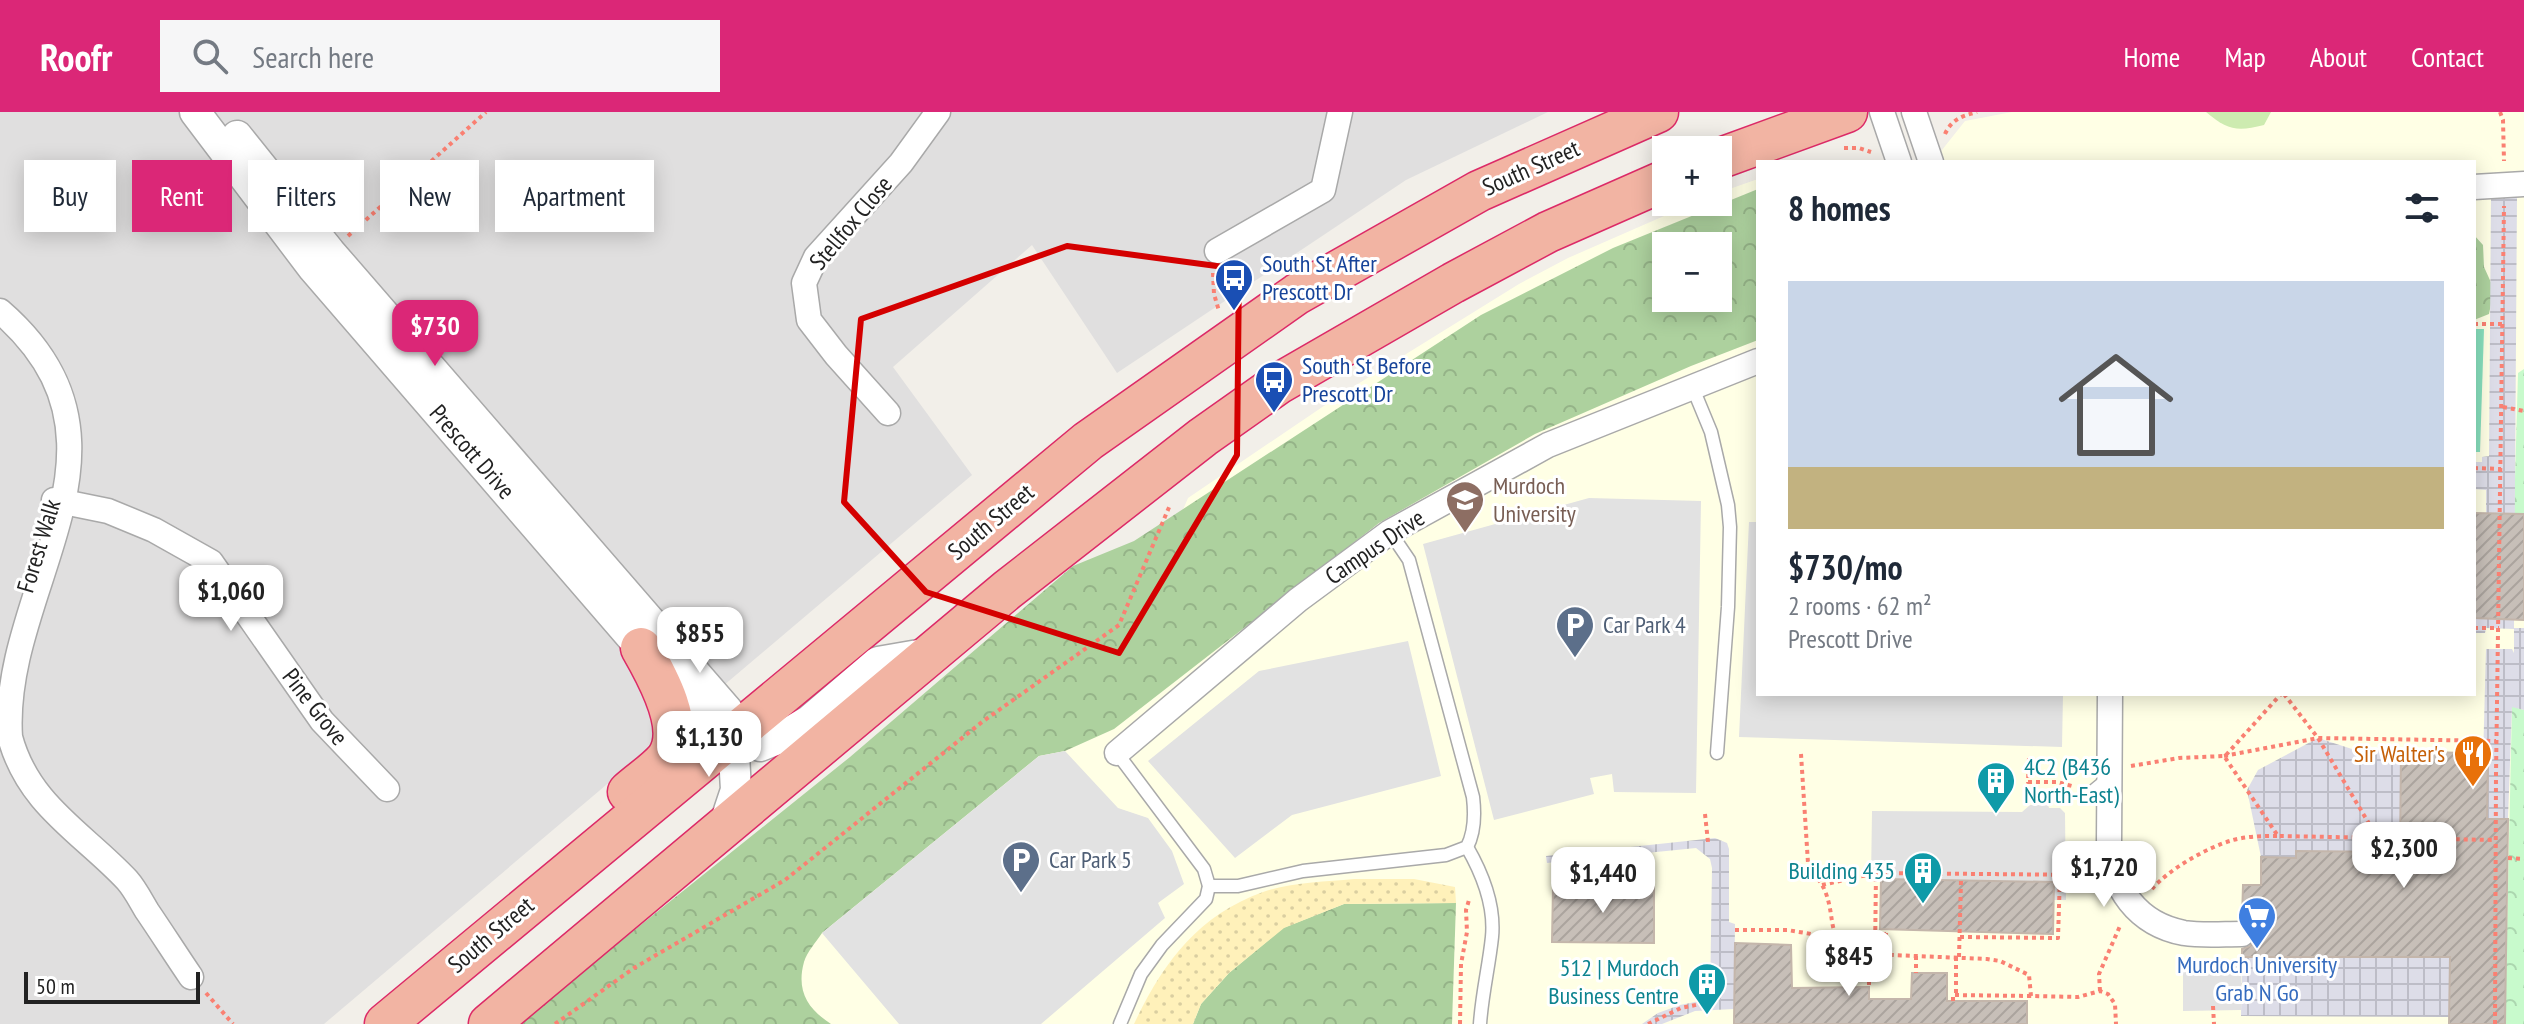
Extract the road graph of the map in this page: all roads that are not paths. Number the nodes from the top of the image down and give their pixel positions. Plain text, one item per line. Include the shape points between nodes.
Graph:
1 (195, 112) edge
2 (218, 112) edge
3 (938, 112) edge
4 (1340, 112) edge
5 (1658, 112) edge
6 (1847, 112) edge
7 (1882, 112) edge
8 (1914, 112) edge
9 (1732, 154) edge
10 (1898, 160) edge
11 (1930, 160) edge
12 (1652, 186) edge
13 (2476, 187) edge
14 (2511, 189) edge
15 (1217, 251) dead end
16 (0, 311) edge
17 (1756, 362) edge
18 (1692, 386) junction
19 (888, 413) dead end
20 (54, 500) junction
21 (1390, 532) junction
22 (641, 648) junction
23 (930, 653) junction
24 (716, 696) junction
25 (2110, 696) edge
26 (772, 704) junction
27 (733, 738) junction
28 (1117, 753) joint
29 (1717, 753) dead end
30 (2109, 769) junction
31 (387, 789) dead end
32 (2087, 796) road end
33 (724, 826) junction
34 (1467, 847) junction
35 (1209, 886) junction
36 (542, 892) junction
37 (2242, 934) dead end
38 (191, 977) road end
39 (385, 1024) edge
40 (489, 1024) edge
41 (1120, 1024) edge
42 (1480, 1024) edge

1 - 22 street, Prescott Drive via 313,268
2 - 24 street, Prescott Drive via 330,252
3 - 19 street, Stellfox Close via 901,163 816,257 804,283 809,320
4 - 15 street via 1323,190
5 - 26 highway, South Street via 1479,191 1297,294 1088,441
6 - 9 highway
7 - 10 street
8 - 11 street
12 - 23 highway via 1548,232 1278,384 1178,456
13 - 14 street
16 - 20 street, Forest Walk via 42,357 58,395 65,441
17 - 18 street, Campus Drive
18 - 21 street, Campus Drive via 1548,445
18 - 29 lane via 1711,432 1730,527
20 - 31 street, Pine Grove via 108,511 211,562 322,721
20 - 38 street, Forest Walk via 6,654 4,702 11,739 31,786 128,881
21 - 28 street, Campus Drive via 1298,600
21 - 34 lane via 1409,560 1474,800
22 - 27 street, Prescott Drive via 710,728
22 - 36 highway via 662,684 671,717 667,757 556,855
23 - 27 street, Prescott Drive via 878,662 810,720 780,738 760,746
23 - 33 highway
24 - 26 street
24 - 27 street, Prescott Drive via 728,711
25 - 30 street
26 - 27 highway, South Street
27 - 33 street, Prescott Drive via 736,790
27 - 36 highway, South Street
28 - 35 lane via 1200,863
30 - 32 lane
30 - 37 street via 2110,862 2123,917 2179,932
33 - 40 highway
34 - 35 lane via 1446,855
34 - 42 lane via 1492,912
35 - 41 lane via 1204,902 1141,974
36 - 39 highway, South Street

